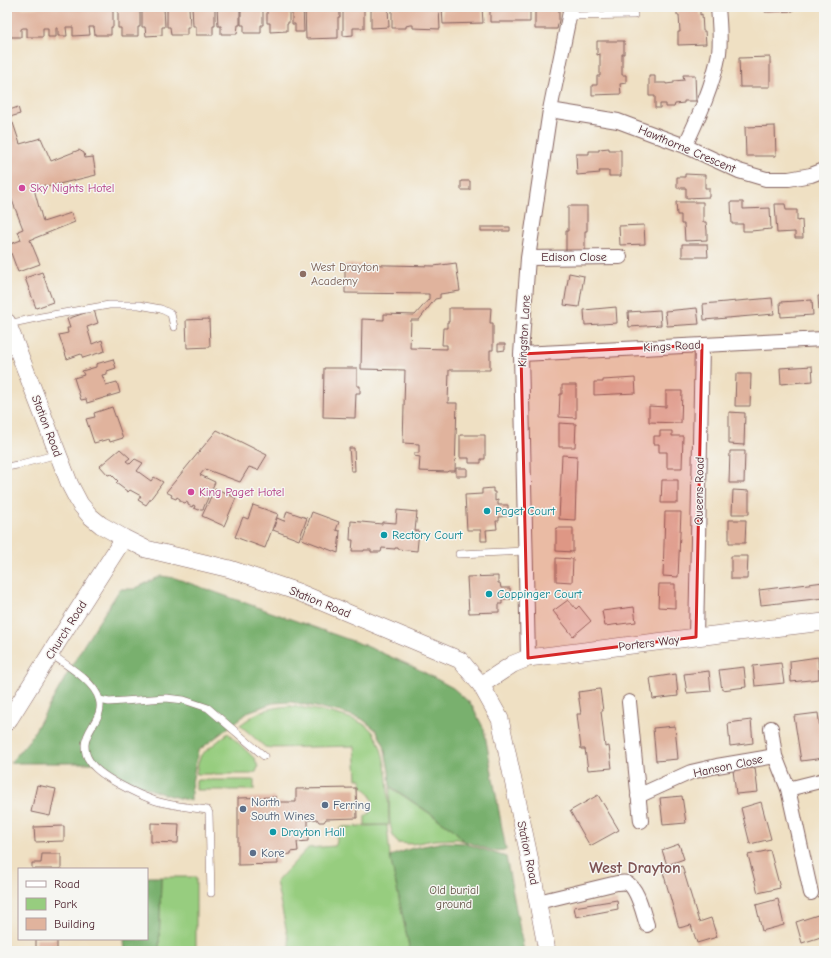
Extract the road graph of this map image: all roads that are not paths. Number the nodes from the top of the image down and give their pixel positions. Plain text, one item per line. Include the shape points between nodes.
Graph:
1 (718, 7) edge
2 (570, 12) edge
3 (634, 15) dead end
4 (550, 110) junction
5 (686, 146) junction
6 (824, 170) edge
7 (620, 257) dead end
8 (528, 258) junction
9 (7, 323) edge
10 (174, 327) dead end
11 (824, 339) edge
12 (702, 345) junction
13 (521, 354) junction
14 (58, 454) junction
15 (7, 466) edge
16 (124, 538) junction
17 (526, 551) junction
18 (459, 554) dead end
19 (824, 622) edge
20 (696, 637) junction
21 (50, 654) junction
22 (528, 658) junction
23 (481, 685) junction
24 (100, 700) junction
25 (629, 702) dead end
26 (7, 722) edge
27 (771, 728) dead end
28 (264, 756) dead end
29 (775, 756) junction
30 (824, 780) edge
31 (788, 789) junction
32 (638, 796) junction
33 (641, 821) dead end
34 (811, 893) dead end
35 (211, 894) dead end
36 (538, 902) junction
37 (647, 925) dead end
38 (547, 951) edge

1 - 5 street via 718,58 706,98
2 - 3 lane
2 - 4 street, Kingston Lane
4 - 5 street, Hawthorne Crescent via 618,121
4 - 8 street, Kingston Lane
5 - 6 street, Hawthorne Crescent via 739,171 766,179 789,179
7 - 8 street, Edison Close
8 - 13 street, Kingston Lane
9 - 10 lane via 109,305 139,305 162,309 171,314
9 - 14 street, Station Road
11 - 12 street, Kings Road
12 - 13 street, Kings Road
12 - 20 street, Queens Road
13 - 17 street, Kingston Lane
14 - 15 lane
14 - 16 street, Station Road via 80,504 101,525
16 - 21 street, Church Road
16 - 23 street, Station Road via 146,548 230,569 298,592 460,660
17 - 18 lane
17 - 22 street, Kingston Lane
19 - 20 street, Porters Way
20 - 22 street, Porters Way
21 - 24 lane via 88,682
21 - 26 street, Church Road
22 - 23 street, Porters Way via 513,664
23 - 36 street, Station Road via 500,719
24 - 28 lane via 110,702 166,698 184,700 208,708
24 - 35 lane via 100,713 86,741 88,760 127,789 156,801 207,810 210,815
25 - 32 street
27 - 29 street
29 - 31 street
29 - 32 street, Hanson Close via 691,772
30 - 31 street
31 - 34 street
32 - 33 street
36 - 37 street via 625,882 636,892
36 - 38 street, Station Road

